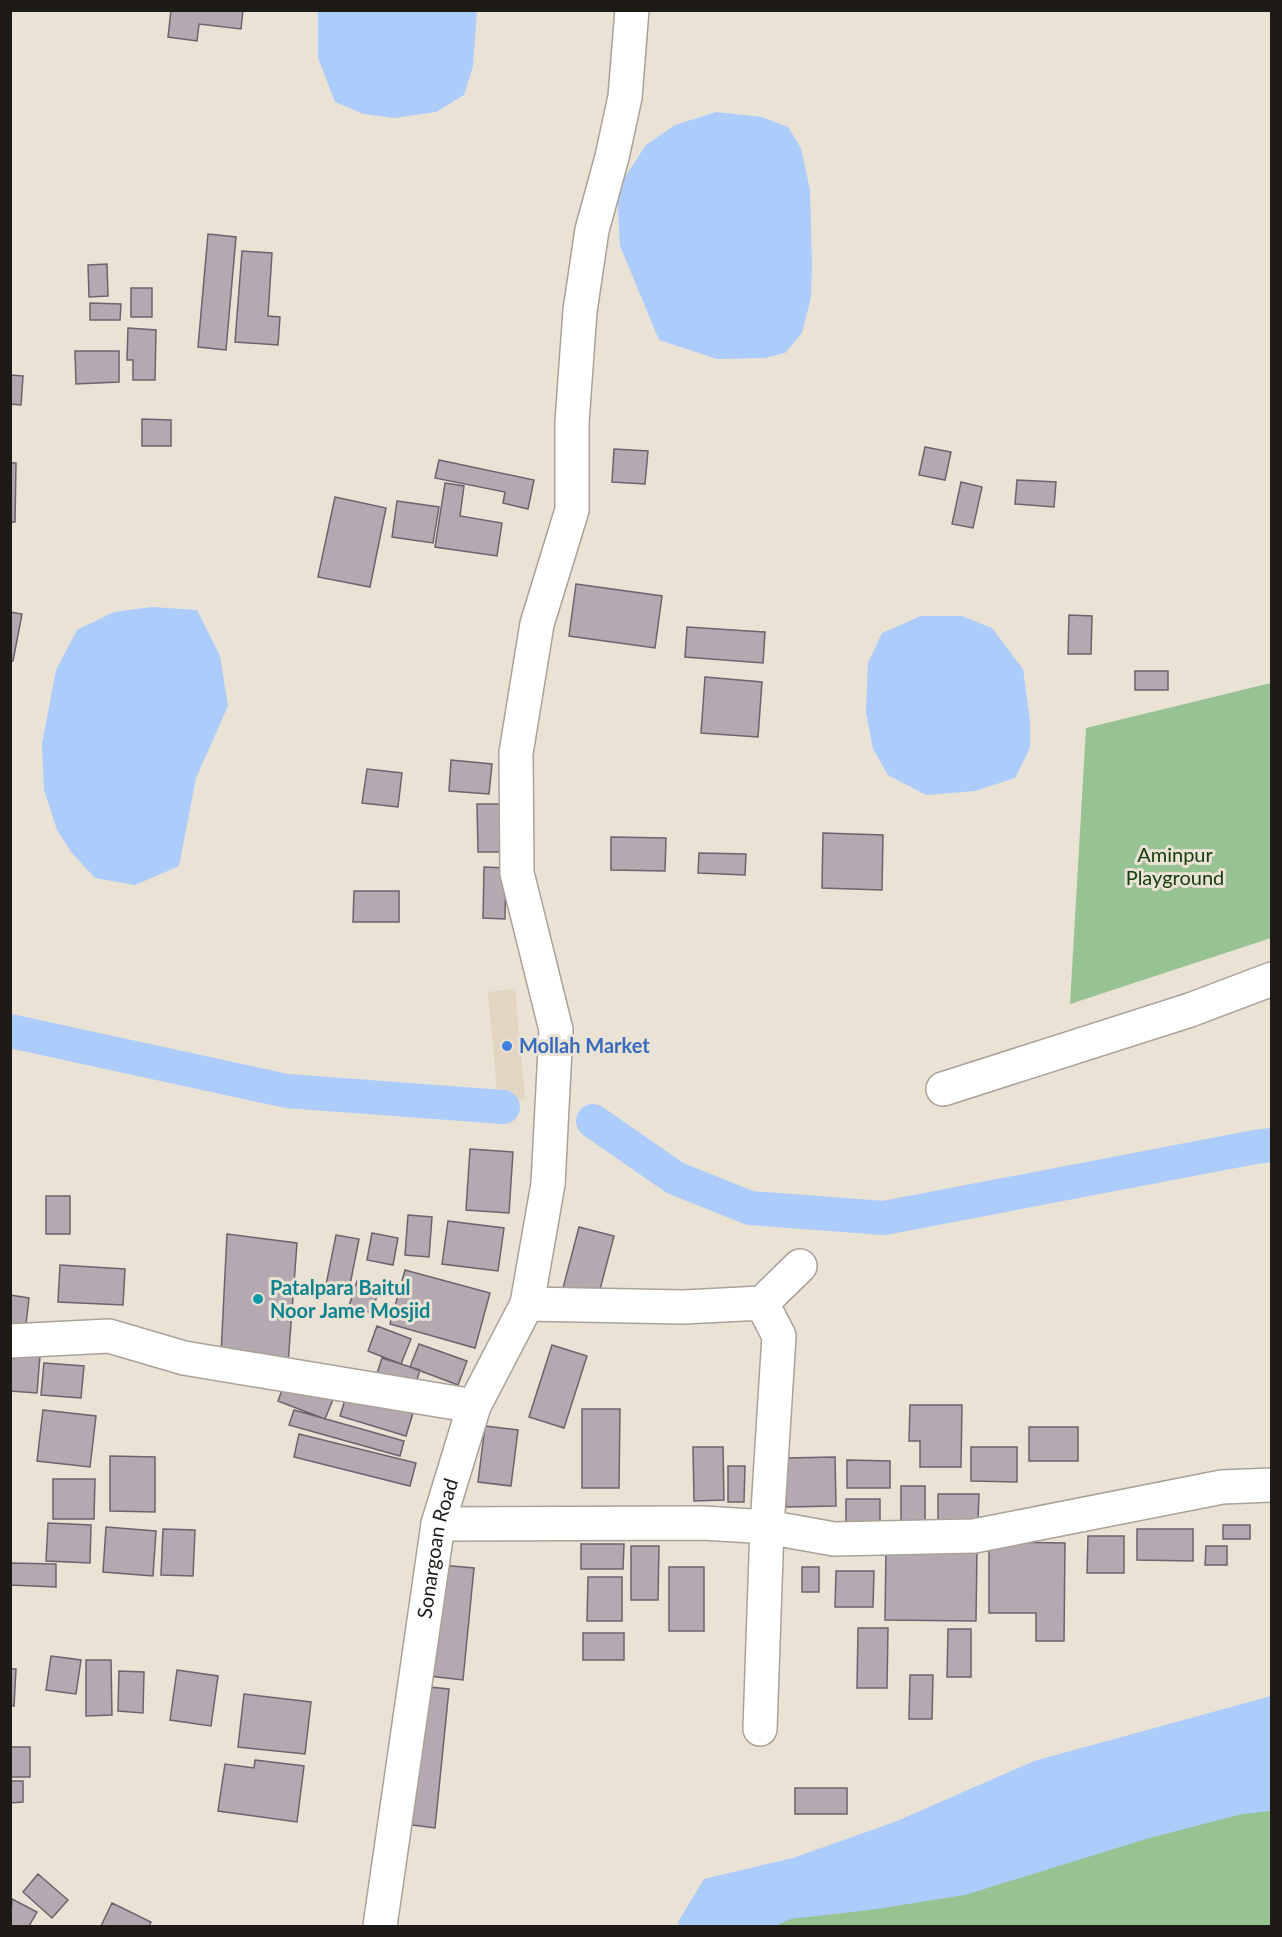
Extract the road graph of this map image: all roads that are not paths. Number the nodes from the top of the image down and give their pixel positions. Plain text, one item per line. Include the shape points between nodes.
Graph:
1 (632, 10) edge
2 (1272, 979) edge
3 (943, 1089) dead end
4 (800, 1266) dead end
5 (762, 1303) junction
6 (527, 1304) junction
7 (10, 1341) edge
8 (474, 1406) junction
9 (1272, 1485) edge
10 (438, 1524) junction
11 (767, 1527) junction
12 (760, 1729) dead end
13 (380, 1926) edge

1 - 6 street, Sonargoan Road via 625,97 592,230 580,311 572,422 572,510 537,624 516,753 517,873 556,1030 548,1184
2 - 3 street via 1190,1010
4 - 5 street
5 - 6 street via 684,1307
5 - 11 street via 779,1336
6 - 8 street, Sonargoan Road
7 - 8 street via 109,1336 184,1358
8 - 10 street, Sonargoan Road
9 - 11 street via 1222,1487 974,1536 834,1539
10 - 11 street via 703,1523
10 - 13 street, Sonargoan Road
11 - 12 street

